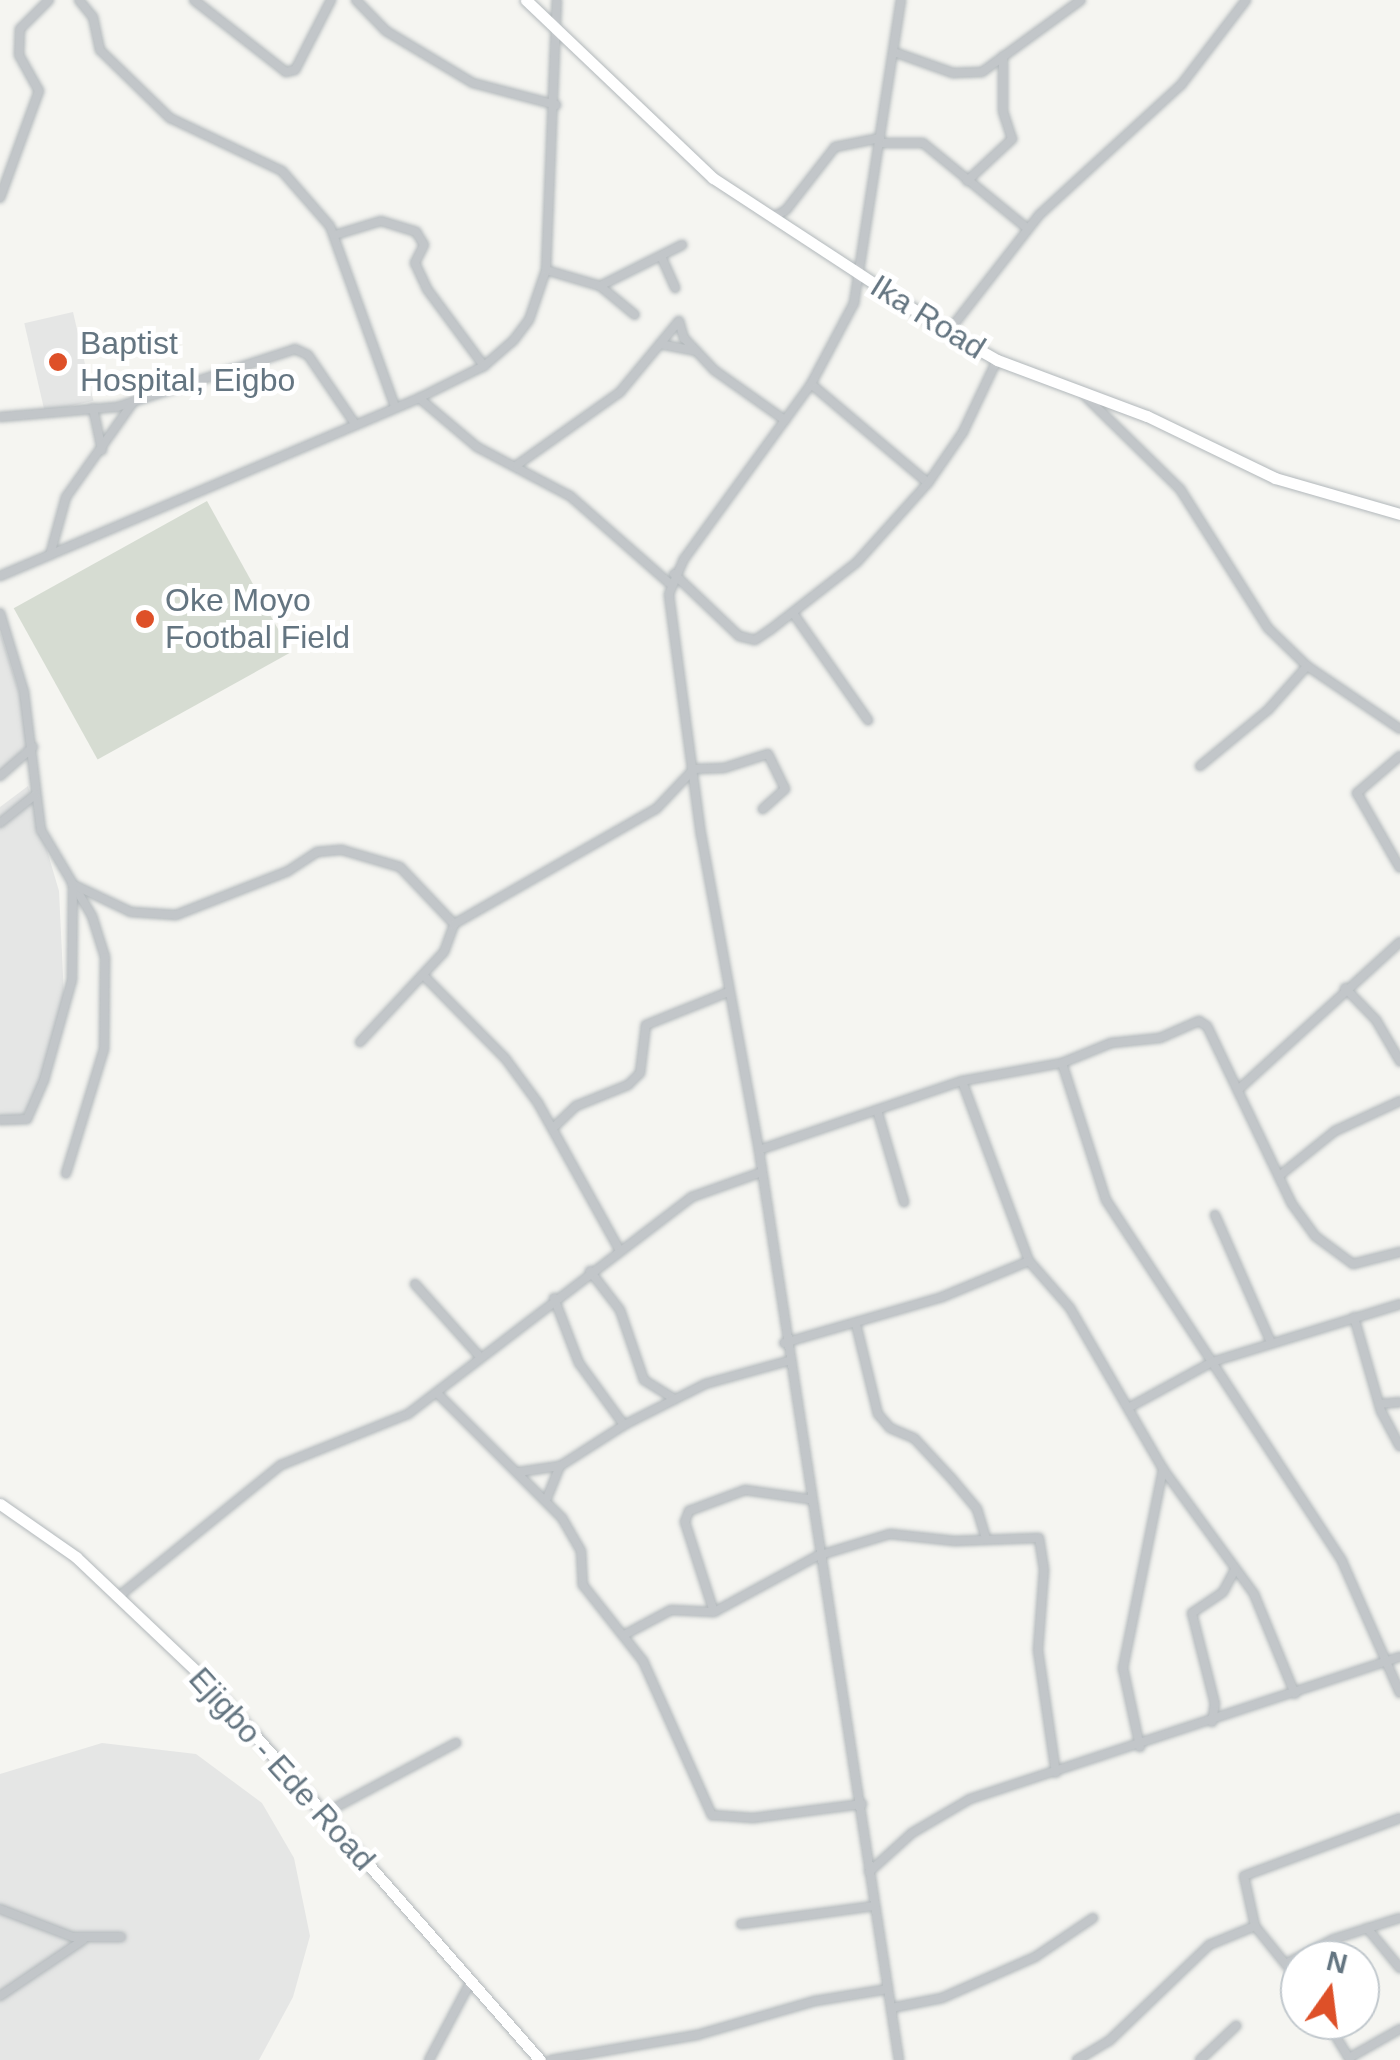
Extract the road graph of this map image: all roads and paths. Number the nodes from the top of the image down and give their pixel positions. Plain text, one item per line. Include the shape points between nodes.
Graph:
1 (49, 0) edge
2 (79, 0) edge
3 (194, 0) edge
4 (331, 0) edge
5 (356, 0) edge
6 (526, 0) edge
7 (557, 0) edge
8 (901, 0) edge
9 (1061, 0) edge
10 (1081, 0) edge
11 (1246, 0) edge
12 (1070, 11) junction
13 (556, 30) junction
14 (894, 52) junction
15 (1004, 56) junction
16 (556, 105) junction
17 (880, 141) junction
18 (967, 181) junction
19 (0, 198) edge
20 (769, 217) junction
21 (1027, 228) junction
22 (335, 235) junction
23 (682, 245) dead end
24 (661, 256) junction
25 (546, 270) junction
26 (858, 273) junction
27 (600, 286) junction
28 (676, 288) dead end
29 (635, 315) dead end
30 (948, 332) junction
31 (660, 344) junction
32 (696, 351) junction
33 (997, 360) junction
34 (484, 366) junction
35 (812, 384) junction
36 (1082, 393) junction
37 (419, 398) junction
38 (134, 401) junction
39 (396, 407) junction
40 (93, 408) junction
41 (0, 417) edge
42 (785, 420) junction
43 (356, 424) junction
44 (102, 450) junction
45 (517, 465) junction
46 (928, 483) junction
47 (1400, 514) edge
48 (50, 555) junction
49 (0, 576) edge
50 (672, 578) junction
51 (0, 613) edge
52 (792, 613) junction
53 (1307, 666) junction
54 (868, 720) dead end
55 (1400, 729) edge
56 (33, 747) junction
57 (1400, 756) edge
58 (1200, 766) dead end
59 (694, 770) junction
60 (0, 776) edge
61 (35, 795) junction
62 (763, 809) dead end
63 (0, 822) edge
64 (1400, 868) edge
65 (72, 884) junction
66 (454, 924) junction
67 (1400, 942) edge
68 (424, 976) junction
69 (1344, 988) junction
70 (728, 992) junction
71 (360, 1042) dead end
72 (1400, 1061) edge
73 (1062, 1064) junction
74 (962, 1081) junction
75 (1239, 1089) junction
76 (1400, 1101) edge
77 (877, 1110) junction
78 (0, 1120) edge
79 (553, 1128) junction
80 (759, 1150) junction
81 (762, 1172) junction
82 (66, 1173) dead end
83 (1280, 1176) junction
84 (904, 1202) dead end
85 (1214, 1214) dead end
86 (1023, 1243) junction
87 (619, 1249) junction
88 (1400, 1252) edge
89 (1030, 1261) junction
90 (1010, 1266) junction
91 (590, 1271) junction
92 (415, 1284) dead end
93 (554, 1298) junction
94 (1400, 1304) edge
95 (1354, 1317) junction
96 (856, 1324) junction
97 (1270, 1340) junction
98 (784, 1344) junction
99 (480, 1357) junction
100 (788, 1361) junction
101 (1212, 1362) junction
102 (437, 1393) junction
103 (674, 1399) junction
104 (1400, 1402) edge
105 (1379, 1404) junction
106 (1128, 1408) junction
107 (624, 1426) junction
108 (1400, 1446) edge
109 (560, 1466) junction
110 (1162, 1469) junction
111 (520, 1472) junction
112 (547, 1498) junction
113 (808, 1499) junction
114 (0, 1504) edge
115 (986, 1539) junction
116 (817, 1556) junction
117 (1236, 1569) junction
118 (119, 1596) junction
119 (714, 1612) junction
120 (624, 1635) junction
121 (1400, 1657) edge
122 (1388, 1661) junction
123 (1400, 1693) edge
124 (1295, 1694) junction
125 (1212, 1722) junction
126 (456, 1743) dead end
127 (1140, 1747) junction
128 (1056, 1773) junction
129 (862, 1804) junction
130 (323, 1814) junction
131 (1400, 1818) edge
132 (869, 1872) junction
133 (874, 1906) junction
134 (0, 1909) edge
135 (1093, 1918) dead end
136 (1400, 1918) edge
137 (741, 1924) dead end
138 (1255, 1926) junction
139 (1367, 1928) junction
140 (120, 1938) dead end
141 (84, 1939) junction
142 (1340, 1940) edge
143 (1280, 1955) edge
144 (1400, 1968) edge
145 (470, 1983) junction
146 (888, 1989) junction
147 (0, 1996) edge
148 (891, 2008) junction
149 (1236, 2026) dead end
150 (1400, 2030) edge
151 (1350, 2059) edge
152 (429, 2060) edge
153 (540, 2060) edge
154 (551, 2060) edge
155 (899, 2060) edge
156 (1077, 2060) edge
157 (1200, 2060) edge

1 - 19 street via 20,29 19,55 39,91
2 - 22 street via 93,17 100,50 170,118 282,170
3 - 4 street via 286,72 295,70
5 - 16 street via 386,30 473,83
6 - 13 street, Ika Road
7 - 13 street
8 - 14 street
9 - 12 street
10 - 12 street
11 - 21 street via 1181,84
12 - 15 street
13 - 16 street
13 - 20 street, Ika Road via 670,140
14 - 15 street via 969,74
14 - 17 street
15 - 18 street via 1003,111 1012,139
16 - 25 street
17 - 18 street via 916,140
17 - 20 street via 834,147 786,210
17 - 26 street
18 - 21 street
20 - 26 street, Ika Road
21 - 30 street
22 - 34 street via 380,220 416,232 424,245 415,264 427,288
22 - 39 street
23 - 24 street
24 - 27 street
24 - 28 street
25 - 27 street
25 - 34 street via 529,320
26 - 30 street, Ika Road
26 - 35 street via 854,304
27 - 29 street
30 - 33 street, Ika Road
31 - 32 street
31 - 32 street via 679,321
31 - 45 street via 620,392
32 - 42 street
33 - 36 street, Ika Road
33 - 46 street via 964,432
34 - 37 street
35 - 42 street
35 - 46 street
36 - 47 street, Ika Road via 1275,478
36 - 53 street via 1180,489 1252,606
37 - 39 street
37 - 45 street via 477,446
38 - 40 street
38 - 43 street via 296,349 308,354
38 - 44 street
39 - 43 street
40 - 41 street
40 - 44 street
42 - 50 street
43 - 48 street
44 - 48 street via 62,505
45 - 50 street via 570,496
46 - 52 street via 857,562
48 - 49 street
50 - 52 street via 747,640
50 - 59 street
51 - 56 street
52 - 54 street
53 - 55 street
53 - 58 street via 1268,710
56 - 60 street
56 - 61 street
57 - 64 street via 1356,793
59 - 62 street via 768,754 785,789
59 - 66 street via 656,809
59 - 70 street
61 - 63 street
61 - 65 street via 40,830
65 - 66 street via 132,912 176,915 288,871 317,852 342,850 400,867
65 - 78 street via 72,980 44,1080 27,1119
65 - 82 street via 100,936 107,1023
66 - 68 street via 444,952
67 - 69 street
68 - 71 street
68 - 79 street via 506,1058
69 - 72 street via 1376,1020
69 - 75 street
70 - 79 street via 646,1024 640,1074 628,1086 576,1106
70 - 80 street
73 - 74 street
73 - 75 street via 1111,1042 1160,1038 1199,1022
73 - 101 street via 1106,1200
74 - 77 street
74 - 86 street
75 - 83 street
76 - 83 street via 1335,1131
77 - 80 street
77 - 84 street
79 - 87 street
80 - 81 street
81 - 87 street via 692,1197
81 - 98 street
83 - 88 street via 1315,1236 1341,1261 1373,1262
85 - 97 street
86 - 89 street
86 - 90 street
87 - 91 street
89 - 90 street
89 - 106 street via 1070,1308
90 - 96 street
91 - 93 street
91 - 103 street via 620,1310 644,1380
92 - 99 street
93 - 99 street
93 - 107 street via 579,1363
94 - 95 street
95 - 97 street
95 - 105 street
96 - 98 street
96 - 115 street via 878,1414 914,1438 952,1479 976,1508
97 - 101 street
98 - 100 street
99 - 102 street
100 - 103 street
100 - 113 street
101 - 106 street
101 - 122 street via 1342,1561
102 - 111 street
102 - 118 street via 398,1419 281,1465
103 - 107 street
104 - 105 street
105 - 108 street
106 - 110 street
107 - 109 street
109 - 111 street
109 - 112 street
110 - 117 street
110 - 127 street via 1122,1668
111 - 112 street
112 - 120 street via 582,1552 582,1585
113 - 116 street
113 - 119 street via 744,1490 690,1510 685,1522
114 - 118 street, Ejigbo - Ede Road
115 - 116 street via 890,1534
115 - 128 street via 1031,1536 1042,1544 1038,1650
116 - 119 street
116 - 129 street
117 - 124 street via 1263,1612
117 - 125 street via 1223,1592 1192,1613 1215,1704
118 - 130 street, Ejigbo - Ede Road via 208,1682
119 - 120 street via 671,1610
120 - 129 street via 670,1709 712,1815 753,1818
121 - 122 street
122 - 123 street
122 - 124 street
124 - 125 street
125 - 127 street
126 - 130 street
127 - 128 street
128 - 132 street via 955,1805
129 - 132 street
130 - 145 street, Ejigbo - Ede Road
131 - 138 street via 1246,1873
132 - 133 street
133 - 137 street
133 - 146 street
134 - 141 street
135 - 148 street via 1035,1958 942,1998
136 - 139 street
138 - 143 street
138 - 156 street via 1209,1945 1110,2040
139 - 142 street
139 - 144 street
140 - 141 street
141 - 147 street
145 - 152 street
145 - 153 street, Ejigbo - Ede Road
146 - 148 street
146 - 154 street via 696,2035
148 - 155 street
149 - 157 street
150 - 151 street

